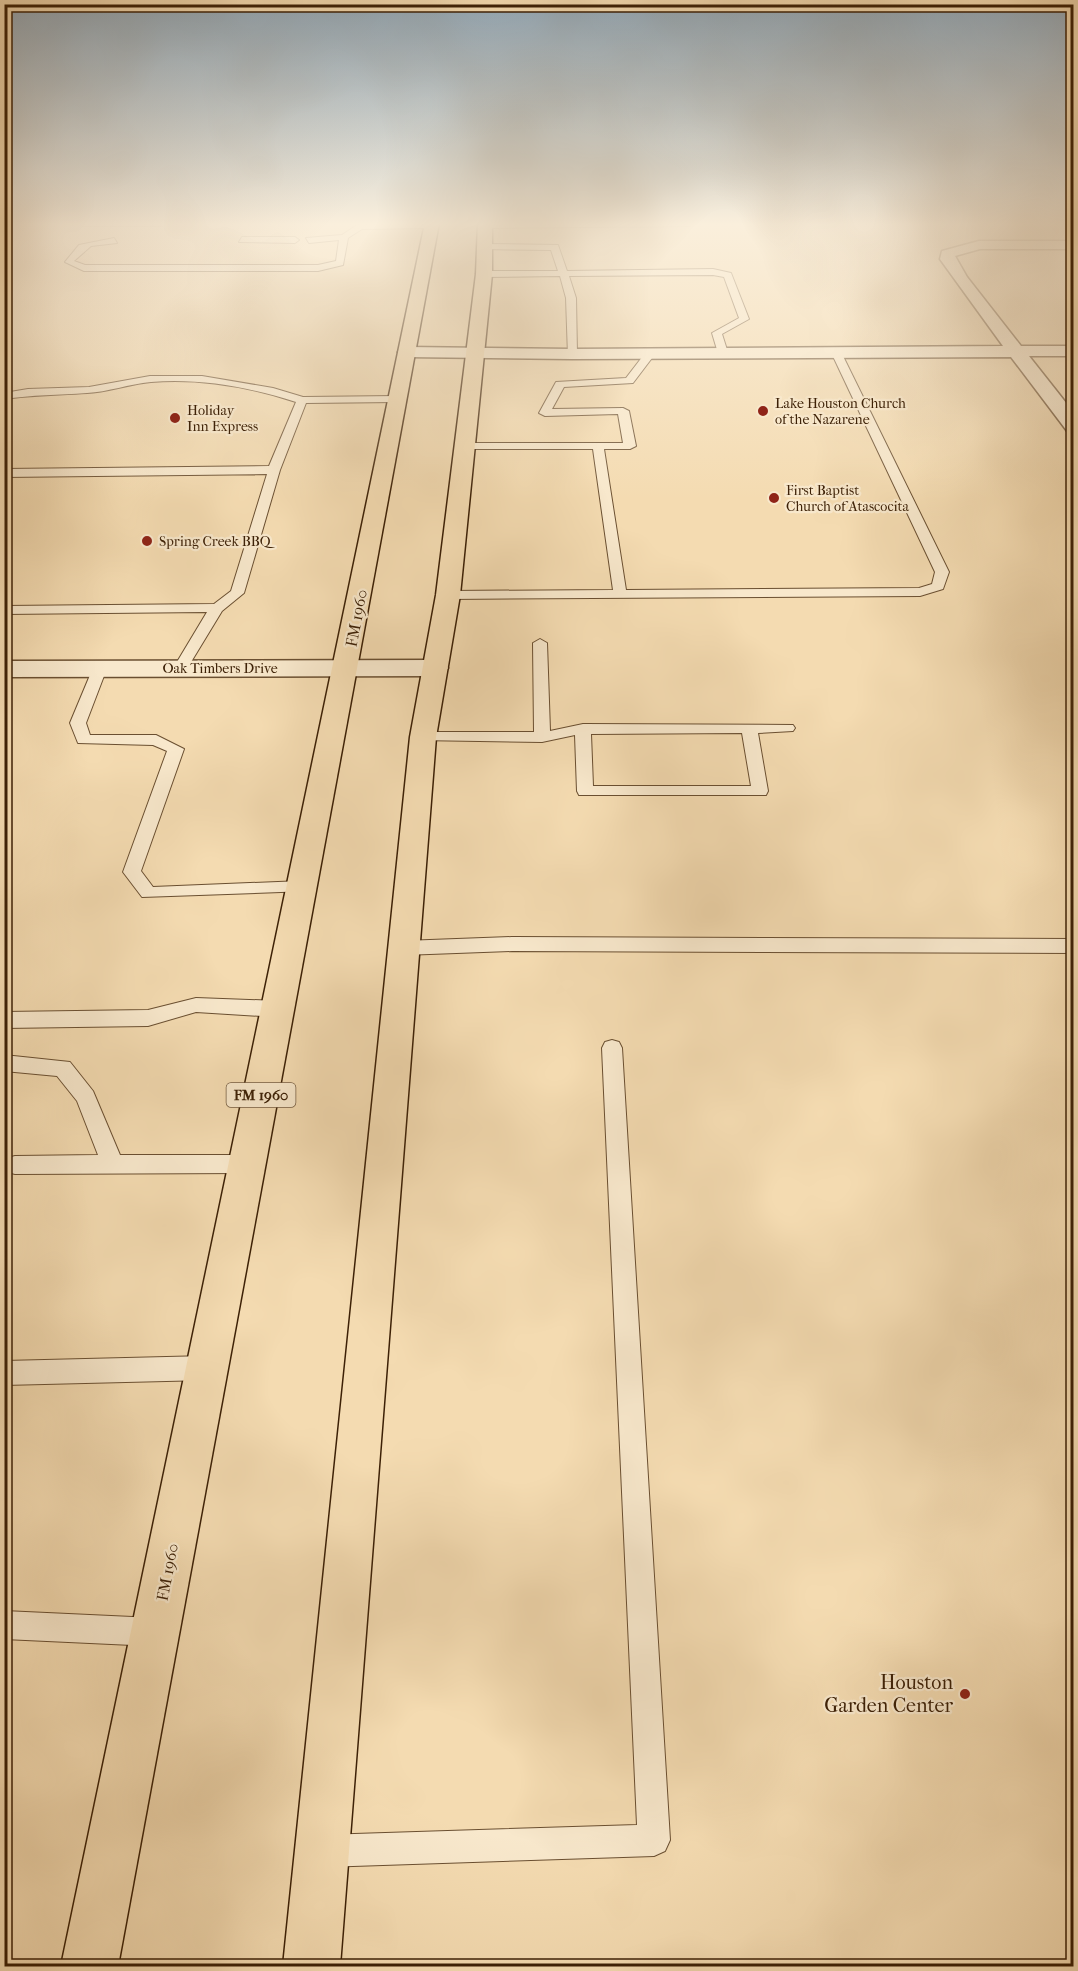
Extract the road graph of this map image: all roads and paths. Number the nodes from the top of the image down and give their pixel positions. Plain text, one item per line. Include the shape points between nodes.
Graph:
1 (414, 315) edge
2 (478, 315) edge
3 (571, 315) edge
4 (743, 315) edge
5 (988, 315) edge
6 (1016, 351) junction
7 (1074, 351) edge
8 (407, 352) junction
9 (836, 352) junction
10 (475, 353) junction
11 (723, 353) junction
12 (572, 354) junction
13 (650, 354) junction
14 (4, 396) edge
15 (397, 399) junction
16 (302, 400) junction
17 (1074, 427) edge
18 (462, 446) junction
19 (598, 446) junction
20 (274, 470) junction
21 (4, 473) edge
22 (620, 594) junction
23 (447, 595) junction
24 (217, 608) junction
25 (4, 610) edge
26 (540, 643) dead end
27 (181, 667) junction
28 (100, 668) junction
29 (346, 668) junction
30 (435, 668) junction
31 (4, 669) edge
32 (583, 729) junction
33 (748, 729) junction
34 (787, 729) dead end
35 (423, 737) junction
36 (542, 737) junction
37 (303, 887) junction
38 (1074, 946) edge
39 (403, 948) junction
40 (279, 1009) junction
41 (4, 1020) edge
42 (612, 1048) dead end
43 (4, 1063) edge
44 (113, 1164) junction
45 (247, 1164) junction
46 (15, 1165) dead end
47 (207, 1368) junction
48 (4, 1373) edge
49 (4, 1625) edge
50 (154, 1632) junction
51 (320, 1851) junction
52 (89, 1966) edge
53 (311, 1966) edge

1 - 8 main road, FM 1960 / FM 1960
2 - 10 main road
3 - 12 lane
4 - 11 lane via 744,319 717,333
5 - 6 street
6 - 7 street
6 - 9 street
6 - 17 street
8 - 10 street
8 - 15 main road, FM 1960 / FM 1960
9 - 11 street
9 - 22 lane via 942,572 938,586 920,592
10 - 12 street
10 - 18 main road
11 - 13 street
12 - 13 street
13 - 19 lane via 629,381 560,384 545,413 623,411 630,446
14 - 16 lane via 89,390 150,379 202,379
15 - 16 lane
15 - 29 main road, FM 1960 / FM 1960
16 - 20 lane
18 - 19 lane
18 - 23 main road
19 - 22 lane
20 - 21 lane
20 - 24 lane via 237,593
22 - 23 lane
23 - 30 main road
24 - 25 lane
24 - 27 lane
26 - 36 lane
27 - 28 street, Oak Timbers Drive
27 - 29 street, Oak Timbers Drive
28 - 31 street, Oak Timbers Drive
28 - 37 lane via 78,723 84,740 156,740 176,749 132,872 148,893
29 - 30 street, Oak Timbers Drive
29 - 37 main road, FM 1960 / FM 1960
30 - 35 main road
32 - 33 lane
32 - 33 lane via 585,791 760,791
32 - 36 lane
33 - 34 lane
35 - 36 lane
35 - 39 main road
37 - 40 main road, FM 1960 / FM 1960
38 - 39 lane via 512,944
39 - 51 main road
40 - 41 lane via 196,1005 147,1018
40 - 45 main road, FM 1960 / FM 1960
42 - 51 lane via 654,1840
43 - 44 lane via 63,1068 86,1097
44 - 45 lane
44 - 46 lane
45 - 47 main road, FM 1960 / FM 1960
47 - 48 lane
47 - 50 main road, FM 1960 / FM 1960
49 - 50 lane
50 - 52 main road, FM 1960 / FM 1960
51 - 53 main road

